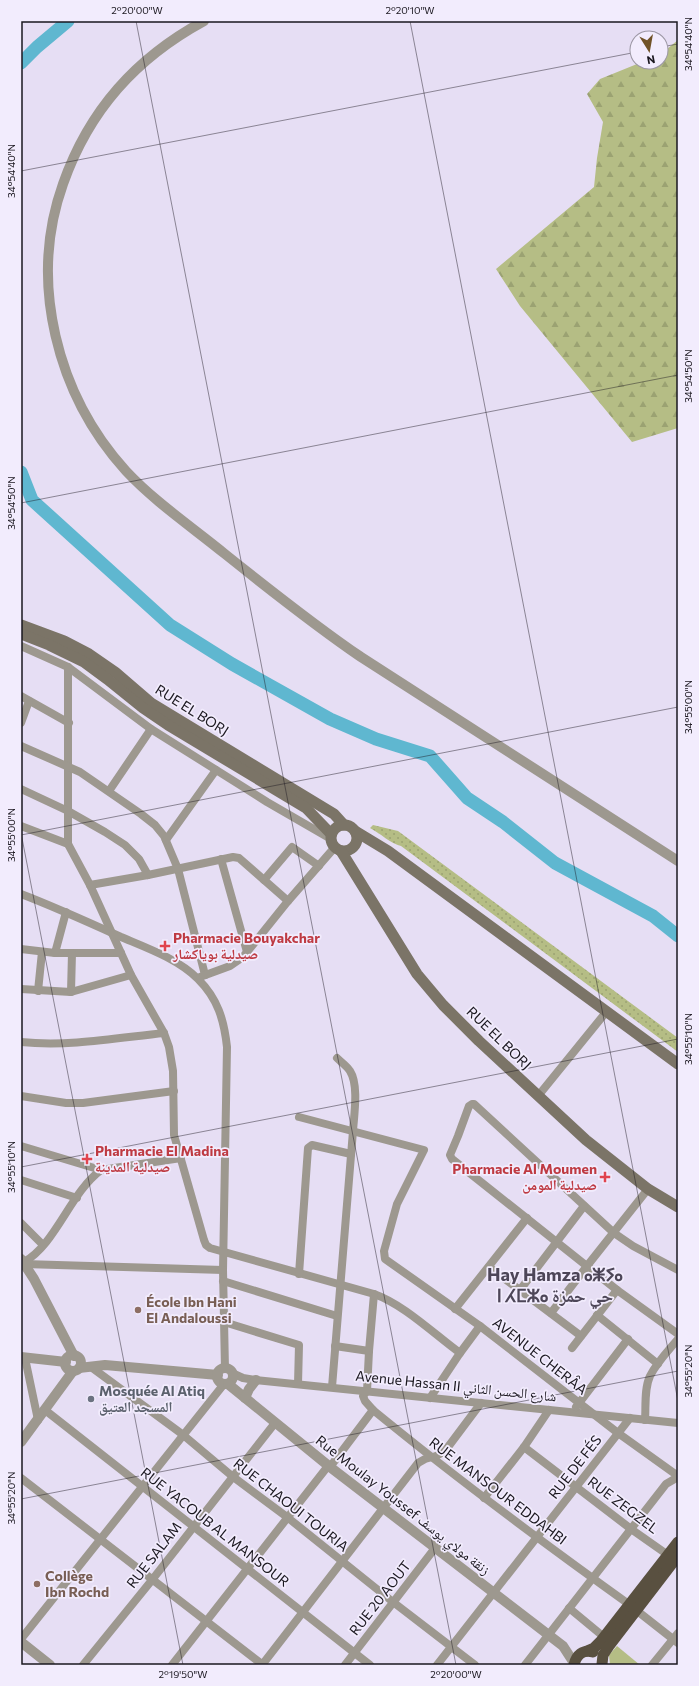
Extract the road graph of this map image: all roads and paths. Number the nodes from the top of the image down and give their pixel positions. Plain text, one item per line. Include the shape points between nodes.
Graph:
1 (204, 21) edge
2 (21, 625) edge
3 (21, 634) edge
4 (21, 646) edge
5 (68, 667) junction
6 (21, 696) edge
7 (29, 701) junction
8 (21, 723) edge
9 (69, 723) junction
10 (151, 729) junction
11 (21, 746) edge
12 (69, 767) junction
13 (216, 770) junction
14 (21, 789) edge
15 (109, 791) junction
16 (68, 811) junction
17 (344, 825) junction
18 (21, 826) edge
19 (355, 831) junction
20 (166, 840) junction
21 (335, 843) junction
22 (68, 844) junction
23 (222, 859) junction
24 (678, 860) edge
25 (319, 866) junction
26 (178, 869) junction
27 (148, 875) junction
28 (264, 880) junction
29 (90, 885) junction
30 (21, 894) edge
31 (288, 901) junction
32 (66, 912) junction
33 (110, 931) junction
34 (21, 949) edge
35 (42, 952) junction
36 (247, 952) junction
37 (55, 953) junction
38 (72, 953) junction
39 (121, 953) junction
40 (131, 975) junction
41 (201, 977) junction
42 (21, 989) edge
43 (38, 991) junction
44 (71, 992) junction
45 (606, 1012) junction
46 (164, 1033) junction
47 (21, 1042) edge
48 (336, 1058) dead end
49 (678, 1064) edge
50 (174, 1091) junction
51 (21, 1096) edge
52 (538, 1096) junction
53 (300, 1117) dead end
54 (353, 1131) junction
55 (21, 1146) edge
56 (351, 1154) junction
57 (181, 1158) junction
58 (101, 1170) junction
59 (21, 1180) edge
60 (648, 1189) junction
61 (77, 1198) junction
62 (584, 1206) junction
63 (678, 1207) edge
64 (527, 1218) junction
65 (21, 1223) edge
66 (614, 1233) junction
67 (558, 1242) junction
68 (43, 1245) junction
69 (224, 1252) junction
70 (23, 1262) edge
71 (587, 1266) junction
72 (489, 1267) junction
73 (223, 1270) junction
74 (678, 1270) edge
75 (299, 1274) junction
76 (223, 1281) junction
77 (340, 1285) junction
78 (520, 1290) junction
79 (617, 1290) junction
80 (374, 1294) junction
81 (456, 1308) junction
82 (551, 1313) junction
83 (597, 1315) junction
84 (337, 1316) junction
85 (224, 1322) junction
86 (480, 1326) junction
87 (678, 1334) edge
88 (581, 1336) junction
89 (628, 1339) junction
90 (678, 1339) edge
91 (334, 1346) junction
92 (572, 1348) dead end
93 (369, 1351) junction
94 (460, 1353) junction
95 (23, 1357) edge
96 (74, 1363) junction
97 (658, 1364) junction
98 (105, 1365) junction
99 (90, 1367) junction
100 (226, 1378) junction
101 (255, 1380) junction
102 (298, 1384) junction
103 (332, 1387) junction
104 (367, 1391) junction
105 (245, 1398) junction
106 (430, 1398) junction
107 (481, 1403) junction
108 (579, 1403) junction
109 (45, 1410) junction
110 (373, 1410) junction
111 (549, 1410) junction
112 (572, 1412) junction
113 (594, 1414) junction
114 (630, 1418) junction
115 (38, 1420) junction
116 (645, 1420) junction
117 (275, 1423) junction
118 (678, 1423) edge
119 (618, 1433) junction
120 (182, 1434) junction
121 (21, 1442) edge
122 (524, 1447) junction
123 (430, 1457) junction
124 (329, 1466) junction
125 (232, 1476) junction
126 (678, 1476) edge
127 (21, 1478) edge
128 (142, 1486) junction
129 (576, 1487) junction
130 (484, 1498) junction
131 (384, 1508) junction
132 (288, 1517) junction
133 (193, 1526) junction
134 (631, 1529) junction
135 (537, 1537) junction
136 (99, 1539) junction
137 (678, 1542) edge
138 (435, 1548) junction
139 (675, 1559) edge
140 (343, 1561) junction
141 (247, 1569) junction
142 (593, 1578) junction
143 (152, 1580) junction
144 (493, 1593) junction
145 (393, 1602) junction
146 (633, 1607) junction
147 (569, 1608) junction
148 (303, 1613) junction
149 (205, 1622) junction
150 (548, 1635) junction
151 (604, 1637) junction
152 (676, 1638) edge
153 (21, 1639) edge
154 (21, 1642) edge
155 (451, 1646) junction
156 (563, 1646) junction
157 (585, 1652) junction
158 (354, 1653) junction
159 (528, 1664) edge
160 (574, 1664) edge
161 (602, 1664) edge
162 (50, 1665) edge
163 (82, 1665) edge
164 (172, 1665) edge
165 (262, 1665) edge
166 (345, 1665) edge
167 (370, 1665) edge
168 (437, 1665) edge
169 (475, 1665) edge
170 (652, 1665) edge

1 - 24 street via 167,43 116,89 86,133 62,188 50,241 49,295 57,343 73,389 84,411 111,452 144,488 321,630
2 - 17 main road, RUE EL BORJ via 64,641 89,654 152,703 334,814
3 - 21 main road, RUE EL BORJ via 84,662 168,725 306,808
4 - 5 street
5 - 9 street
5 - 10 street
6 - 7 street
7 - 8 street
7 - 9 street
9 - 12 street
10 - 13 street
10 - 15 street
11 - 12 street
12 - 15 street
12 - 16 street
13 - 20 street
13 - 21 street
14 - 16 street
15 - 20 street via 155,825
16 - 22 street
16 - 27 street via 125,845 139,859
17 - 19 main road
17 - 21 main road via 336,828
18 - 22 street
19 - 21 main road via 357,840 354,848 350,850
19 - 45 main road via 388,852
20 - 26 street
21 - 25 street
21 - 52 main road, RUE EL BORJ via 417,974 464,1027
22 - 29 street
23 - 26 street
23 - 28 street via 239,858
23 - 36 street
25 - 28 street via 292,846
25 - 31 street
26 - 27 street
26 - 41 street
27 - 29 street
28 - 31 street
29 - 33 street
30 - 32 street
31 - 36 street
32 - 33 street
32 - 37 street
33 - 39 street
33 - 41 street
34 - 35 street
35 - 37 street
35 - 43 street
36 - 41 street via 236,963
37 - 38 street
38 - 39 street
38 - 44 street
39 - 40 street
40 - 44 street
40 - 46 street
41 - 69 street via 220,1011 227,1047
42 - 43 street
43 - 44 street
45 - 49 main road
45 - 52 street
46 - 47 street via 63,1044
46 - 50 street via 172,1060
48 - 54 street via 350,1070 354,1079
50 - 51 street via 83,1103
50 - 57 street via 173,1128
52 - 60 main road, RUE EL BORJ via 586,1140
53 - 54 street
54 - 56 street
54 - 81 street, AVENUE CHERÂA via 424,1150 397,1204 384,1251 385,1259
55 - 58 street
56 - 75 street via 312,1145 308,1148
56 - 77 street
57 - 58 street
57 - 69 street via 206,1245
58 - 61 street via 88,1182
59 - 61 street
60 - 63 main road, RUE EL BORJ
60 - 66 street
61 - 68 street
62 - 64 street via 472,1104 450,1156
62 - 66 street
62 - 67 street
64 - 67 street
64 - 72 street
65 - 68 street
66 - 71 street
66 - 74 street
67 - 71 street
67 - 78 street
68 - 70 street via 31,1258
69 - 73 street
69 - 75 street
70 - 73 street
70 - 96 street
71 - 79 street
71 - 82 street
72 - 78 street
72 - 81 street
73 - 76 street
75 - 77 street
76 - 84 street
76 - 85 street
77 - 80 street
77 - 84 street
78 - 82 street
79 - 83 street
79 - 87 street
80 - 93 street
80 - 94 street via 399,1307
81 - 86 street, AVENUE CHERÂA
82 - 88 street
83 - 88 street
83 - 89 street
84 - 91 street
85 - 100 street
85 - 102 street via 299,1345
86 - 94 street
86 - 108 street, AVENUE CHERÂA
88 - 92 street
89 - 97 street
89 - 108 street
90 - 97 street
91 - 93 street
91 - 103 street
93 - 104 street
94 - 106 street
95 - 96 street
95 - 115 street
96 - 98 street
96 - 99 street
96 - 109 street
97 - 116 street via 647,1388
98 - 99 street
98 - 100 street
99 - 120 street, RUE CHAOUI TOURIA
100 - 101 street, Avenue Hassan II شارع الحسن الثاني
100 - 105 street, Rue Moulay Youssef زنقة مولاي يوسف
100 - 120 street
101 - 102 street, Avenue Hassan II شارع الحسن الثاني
101 - 105 street
102 - 103 street, Avenue Hassan II شارع الحسن الثاني
103 - 104 street, Avenue Hassan II شارع الحسن الثاني
104 - 106 street, Avenue Hassan II شارع الحسن الثاني
104 - 110 street, RUE MANSOUR EDDAHBI via 363,1399
105 - 117 street, Rue Moulay Youssef زنقة مولاي يوسف
106 - 107 street, Avenue Hassan II شارع الحسن الثاني
107 - 111 street, Avenue Hassan II شارع الحسن الثاني
107 - 123 street via 445,1451
108 - 112 street
108 - 113 street, AVENUE CHERÂA
109 - 115 street
109 - 128 street, RUE YACOUB AL MANSOUR
110 - 123 street, RUE MANSOUR EDDAHBI
110 - 124 street
111 - 112 street, Avenue Hassan II شارع الحسن الثاني
111 - 122 street
112 - 113 street, Avenue Hassan II شارع الحسن الثاني
113 - 114 street, Avenue Hassan II شارع الحسن الثاني
113 - 119 street, AVENUE CHERÂA
114 - 116 street, Avenue Hassan II شارع الحسن الثاني
114 - 119 street, RUE DE FÉS
115 - 121 street
116 - 118 street, Avenue Hassan II شارع الحسن الثاني
117 - 124 street, Rue Moulay Youssef زنقة مولاي يوسف
117 - 125 street, RUE SALAM
119 - 126 street, AVENUE CHERÂA
119 - 129 street, RUE DE FÉS
120 - 125 street, RUE CHAOUI TOURIA
120 - 128 street
122 - 129 street, RUE ZEGZEL
122 - 130 street
123 - 130 street, RUE MANSOUR EDDAHBI
123 - 131 street via 418,1463
124 - 131 street, Rue Moulay Youssef زنقة مولاي يوسف
124 - 132 street
125 - 132 street, RUE CHAOUI TOURIA
125 - 133 street, RUE SALAM
126 - 134 street via 666,1484
127 - 136 street
128 - 133 street, RUE YACOUB AL MANSOUR
128 - 136 street
129 - 134 street, RUE ZEGZEL
129 - 135 street, RUE DE FÉS
130 - 135 street, RUE MANSOUR EDDAHBI
131 - 138 street, Rue Moulay Youssef زنقة مولاي يوسف
131 - 140 street
132 - 140 street, RUE CHAOUI TOURIA
132 - 141 street
133 - 141 street, RUE YACOUB AL MANSOUR
133 - 143 street, RUE SALAM
134 - 139 street, RUE ZEGZEL
134 - 142 street
135 - 142 street, RUE MANSOUR EDDAHBI
135 - 144 street, RUE DE FÉS
136 - 143 street
136 - 153 street
137 - 139 highway
138 - 144 street, Rue Moulay Youssef زنقة مولاي يوسف
138 - 145 street, RUE 20 AOUT
139 - 146 highway
140 - 145 street, RUE CHAOUI TOURIA
140 - 148 street
141 - 148 street, RUE YACOUB AL MANSOUR
141 - 149 street
142 - 146 street, RUE MANSOUR EDDAHBI
142 - 147 street
143 - 149 street
143 - 163 street, RUE SALAM
144 - 150 street, Rue Moulay Youssef زنقة مولاي يوسف
144 - 155 street, RUE DE FÉS
145 - 155 street, RUE CHAOUI TOURIA
145 - 158 street, RUE 20 AOUT
146 - 151 highway
146 - 152 street, RUE MANSOUR EDDAHBI
146 - 161 highway via 603,1655
147 - 150 street
147 - 151 street
148 - 158 street, RUE YACOUB AL MANSOUR
148 - 165 street
149 - 164 street
149 - 165 street
150 - 156 street, Rue Moulay Youssef زنقة مولاي يوسف
150 - 159 street
151 - 157 highway via 594,1648
152 - 170 street
154 - 162 street
155 - 168 street, RUE DE FÉS
155 - 169 street, RUE CHAOUI TOURIA
156 - 157 street via 576,1652
156 - 160 street
157 - 160 highway via 577,1656
157 - 161 highway via 595,1653
158 - 166 street, RUE 20 AOUT
158 - 167 street, RUE YACOUB AL MANSOUR

